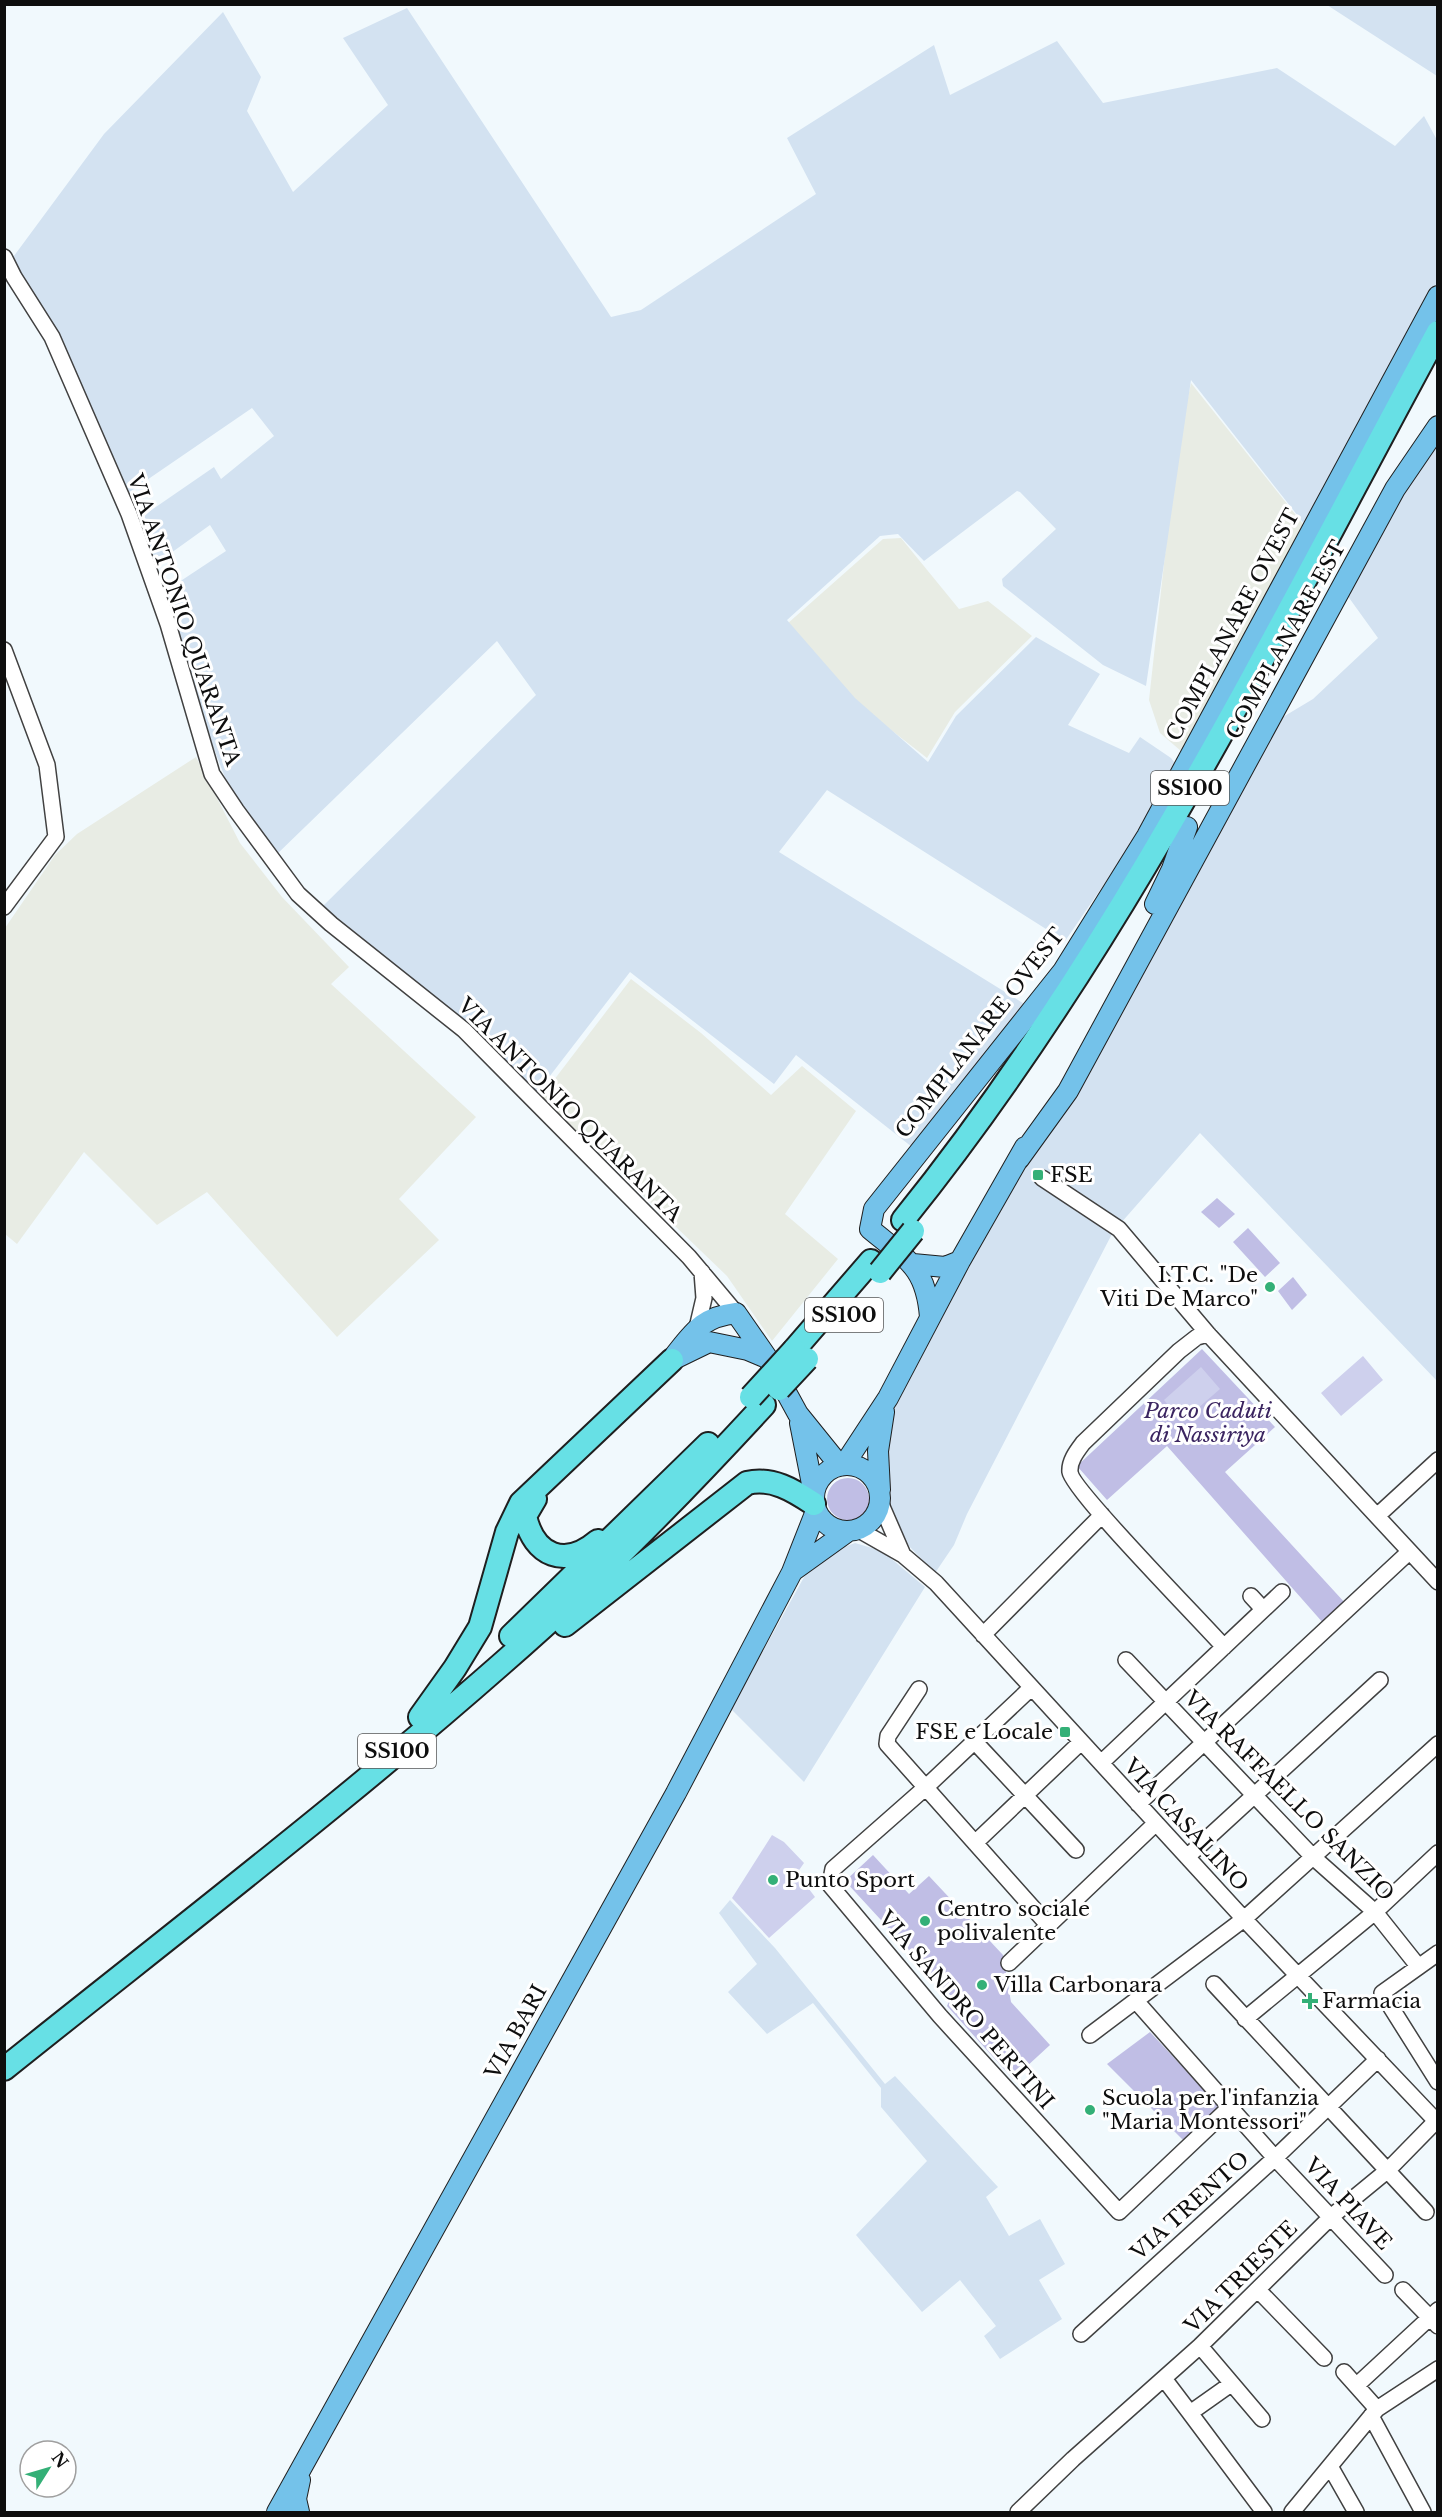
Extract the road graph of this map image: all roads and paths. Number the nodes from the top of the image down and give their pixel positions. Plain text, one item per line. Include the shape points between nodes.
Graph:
1 (5, 260) edge
2 (1437, 296) edge
3 (1437, 333) edge
4 (1437, 366) edge
5 (1437, 426) edge
6 (4, 650) edge
7 (1187, 827) junction
8 (4, 907) edge
9 (1019, 1158) junction
10 (1042, 1178) dead end
11 (908, 1225) junction
12 (960, 1261) junction
13 (913, 1264) junction
14 (702, 1272) junction
15 (736, 1313) junction
16 (930, 1317) junction
17 (1208, 1334) junction
18 (703, 1335) junction
19 (768, 1359) junction
20 (672, 1360) joint
21 (888, 1398) junction
22 (758, 1401) junction
23 (798, 1414) junction
24 (1437, 1460) edge
25 (842, 1465) junction
26 (550, 1475) junction
27 (672, 1478) junction
28 (880, 1498) junction
29 (814, 1503) junction
30 (1102, 1515) junction
31 (1377, 1516) junction
32 (853, 1531) junction
33 (1409, 1551) junction
34 (903, 1555) junction
35 (792, 1572) junction
36 (1437, 1582) edge
37 (1282, 1592) dead end
38 (1251, 1596) dead end
39 (1263, 1609) junction
40 (983, 1635) junction
41 (1224, 1647) junction
42 (1126, 1660) dead end
43 (1380, 1680) dead end
44 (1031, 1688) junction
45 (919, 1689) dead end
46 (1166, 1702) junction
47 (420, 1717) junction
48 (1204, 1740) junction
49 (975, 1742) junction
50 (1082, 1742) junction
51 (1437, 1744) edge
52 (1101, 1763) junction
53 (925, 1788) junction
54 (348, 1792) junction
55 (1256, 1795) junction
56 (1026, 1797) junction
57 (1138, 1804) junction
58 (1156, 1823) junction
59 (975, 1843) junction
60 (1076, 1850) dead end
61 (1437, 1853) edge
62 (1187, 1857) junction
63 (1313, 1857) junction
64 (1375, 1912) junction
65 (1244, 1919) junction
66 (1049, 1926) junction
67 (1437, 1953) edge
68 (1009, 1963) dead end
69 (1418, 1966) junction
70 (1299, 1976) junction
71 (1214, 1984) dead end
72 (1136, 2001) junction
73 (1245, 2019) junction
74 (1090, 2035) dead end
75 (4, 2053) edge
76 (1378, 2058) junction
77 (4, 2069) edge
78 (1437, 2082) edge
79 (1329, 2106) junction
80 (1229, 2108) junction
81 (1437, 2122) edge
82 (1275, 2158) junction
83 (1388, 2170) junction
84 (1426, 2212) dead end
85 (1332, 2216) junction
86 (1385, 2275) dead end
87 (1258, 2290) junction
88 (1403, 2290) dead end
89 (1435, 2318) edge
90 (1081, 2334) dead end
91 (1200, 2346) junction
92 (1324, 2358) dead end
93 (1437, 2369) edge
94 (1344, 2372) dead end
95 (1165, 2380) junction
96 (1231, 2384) junction
97 (1357, 2385) junction
98 (1190, 2413) junction
99 (1374, 2413) junction
100 (1262, 2419) dead end
101 (306, 2459) junction
102 (1331, 2468) junction
103 (277, 2512) edge
104 (299, 2512) edge
105 (1018, 2512) edge
106 (1264, 2512) edge
107 (1292, 2512) edge
108 (1356, 2512) edge
109 (1423, 2512) edge

1 - 14 street, VIA ANTONIO QUARANTA via 52,338 129,514 168,624 212,774 236,810 298,894 464,1030
2 - 13 main road, COMPLANARE OVEST via 1147,836 1063,971 874,1209 870,1229
3 - 11 highway, SS100 via 1156,851 1079,978
4 - 7 highway, SS100
5 - 9 main road, COMPLANARE EST via 1395,489 1068,1091
6 - 8 street via 47,765 56,837
7 - 9 main road via 1163,889
7 - 11 highway, SS100 via 1093,983 961,1168
9 - 12 main road
10 - 17 street via 1119,1229
11 - 22 highway, SS100, bridge
12 - 13 main road via 945,1268
12 - 16 main road
13 - 16 main road via 926,1287
14 - 15 street, VIA ANTONIO QUARANTA
14 - 18 street
15 - 18 main road via 716,1315
15 - 19 main road
16 - 21 main road
17 - 30 street via 1179,1351 1073,1457 1070,1472 1074,1482
17 - 31 street
18 - 19 main road
18 - 20 main road
19 - 23 main road
20 - 26 highway, SS100
21 - 25 main road
21 - 28 main road via 878,1451
22 - 27 highway, SS100
22 - 54 highway, SS100 via 713,1461 544,1627
23 - 25 main road
23 - 29 main road
24 - 31 street
25 - 28 main road via 866,1471 876,1481
25 - 29 main road via 819,1479
26 - 27 highway, SS100 via 525,1516 529,1533 542,1550 559,1557 585,1552
26 - 47 highway, SS100 via 521,1503 507,1532 480,1627
27 - 47 highway, SS100 via 528,1620
28 - 32 main road via 877,1514 869,1524
28 - 34 street, VIA CASALINO
29 - 32 main road via 822,1521 833,1529
29 - 35 main road, VIA BARI
29 - 54 highway, SS100 via 777,1483 760,1480 736,1489 434,1729
30 - 40 street
30 - 41 street
31 - 33 street
32 - 34 street, VIA CASALINO
32 - 35 main road
33 - 36 street
33 - 48 street
34 - 40 street, VIA CASALINO via 936,1583
35 - 101 main road, VIA BARI via 670,1803
37 - 39 street
38 - 39 street
39 - 41 street
40 - 44 street, VIA CASALINO
41 - 46 street
42 - 46 street, VIA RAFFAELLO SANZIO
43 - 55 street
44 - 49 street, VIA SANDRO PERTINI
44 - 50 street, VIA CASALINO
45 - 53 street via 886,1744
46 - 48 street, VIA RAFFAELLO SANZIO
46 - 52 street
47 - 75 highway, SS100
48 - 55 street, VIA RAFFAELLO SANZIO
48 - 57 street
49 - 53 street, VIA SANDRO PERTINI
49 - 56 street
50 - 52 street, VIA CASALINO
50 - 56 street
51 - 63 street
52 - 57 street, VIA CASALINO
53 - 59 street
53 - 80 street, VIA SANDRO PERTINI via 833,1869 830,1885 940,2016 1119,2212
54 - 77 highway, SS100
55 - 62 street
55 - 63 street, VIA RAFFAELLO SANZIO
56 - 59 street
56 - 60 street
57 - 58 street, VIA CASALINO
58 - 62 street, VIA CASALINO
58 - 66 street
59 - 66 street
61 - 64 street
62 - 65 street, VIA CASALINO
63 - 64 street, VIA RAFFAELLO SANZIO
63 - 65 street
64 - 69 street, VIA RAFFAELLO SANZIO
64 - 70 street
65 - 70 street, VIA CASALINO
65 - 72 street
66 - 68 street
67 - 69 street
69 - 78 street via 1382,1993
70 - 73 street
70 - 76 street, VIA CASALINO
71 - 73 street
72 - 74 street
72 - 80 street, VIA PIAVE
73 - 79 street
76 - 79 street, VIA TRENTO
76 - 81 street, VIA CASALINO
79 - 82 street, VIA TRENTO
79 - 83 street
80 - 82 street, VIA PIAVE
81 - 83 street, VIA TRIESTE
82 - 85 street, VIA PIAVE
82 - 90 street, VIA TRENTO
83 - 84 street
83 - 85 street, VIA TRIESTE
85 - 86 street, VIA PIAVE
85 - 87 street, VIA TRIESTE
87 - 91 street, VIA TRIESTE
87 - 92 street
88 - 89 street
89 - 97 street
91 - 95 street, VIA TRIESTE
91 - 96 street
93 - 99 street
94 - 97 street
95 - 98 street
95 - 105 street, VIA TRIESTE
96 - 98 street
96 - 100 street
97 - 99 street
98 - 106 street
99 - 102 street
99 - 109 street
101 - 103 main road, VIA BARI
101 - 104 main road via 298,2486
102 - 107 street
102 - 108 street

